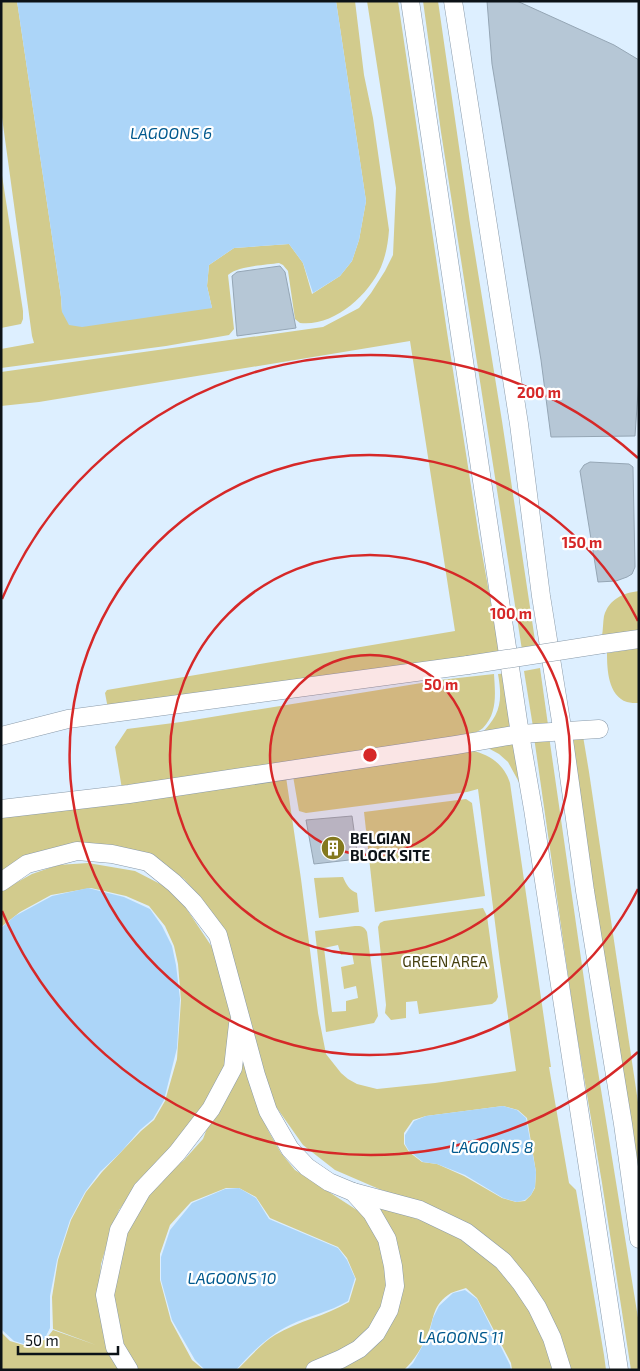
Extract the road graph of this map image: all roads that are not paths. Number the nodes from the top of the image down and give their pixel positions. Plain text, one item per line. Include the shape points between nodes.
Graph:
1 (410, 1) edge
2 (453, 1) edge
3 (639, 639) edge
4 (599, 729) dead end
5 (563, 731) junction
6 (520, 734) junction
7 (1, 736) edge
8 (1, 809) edge
9 (1, 882) edge
10 (240, 1013) junction
11 (353, 1192) junction
12 (639, 1238) edge
13 (129, 1370) edge
14 (315, 1370) edge
15 (562, 1370) edge
16 (619, 1370) edge

1 - 6 street
2 - 5 street
3 - 7 street, bridge via 68,719
4 - 5 street
5 - 6 street
5 - 12 street
6 - 8 street via 129,794
6 - 16 street
9 - 10 street via 27,864 77,852 112,854 148,862 174,882 218,935
10 - 11 street via 268,1111 290,1149 307,1167 329,1182
10 - 13 street via 233,1068 211,1109 142,1190 119,1230 105,1295 115,1347
11 - 14 street via 372,1212 388,1239 395,1286 389,1310 376,1333 359,1349
11 - 15 street via 420,1210 466,1232 503,1261 537,1307 552,1338

